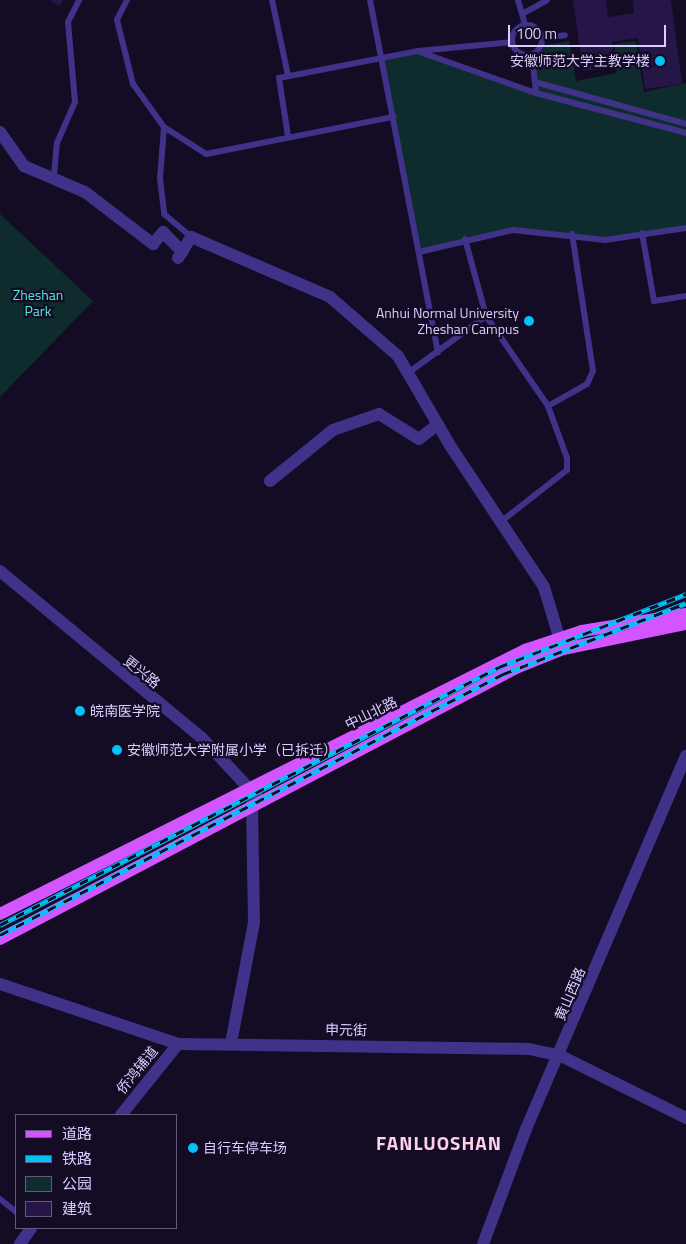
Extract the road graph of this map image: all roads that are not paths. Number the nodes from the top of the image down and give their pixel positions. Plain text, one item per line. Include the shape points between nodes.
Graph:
1 (79, 0) edge
2 (127, 0) edge
3 (272, 0) edge
4 (370, 0) edge
5 (518, 0) edge
6 (547, 0) edge
7 (524, 13) junction
8 (525, 24) junction
9 (565, 35) dead end
10 (542, 38) junction
11 (512, 42) junction
12 (418, 51) junction
13 (532, 55) junction
14 (382, 58) junction
15 (288, 75) junction
16 (535, 82) junction
17 (536, 93) junction
18 (393, 117) junction
19 (686, 124) edge
20 (164, 127) junction
21 (0, 132) edge
22 (686, 133) edge
23 (288, 136) junction
24 (54, 176) junction
25 (686, 228) edge
26 (642, 233) junction
27 (572, 234) junction
28 (191, 237) junction
29 (465, 239) junction
30 (419, 252) junction
31 (686, 296) edge
32 (486, 316) junction
33 (438, 352) junction
34 (408, 373) junction
35 (548, 406) junction
36 (438, 424) junction
37 (270, 480) dead end
38 (503, 520) junction
39 (0, 571) edge
40 (686, 614) edge
41 (686, 624) edge
42 (560, 637) junction
43 (686, 756) edge
44 (252, 788) junction
45 (256, 803) junction
46 (0, 914) edge
47 (0, 939) edge
48 (0, 984) edge
49 (232, 1043) junction
50 (178, 1044) junction
51 (561, 1056) junction
52 (122, 1114) edge
53 (686, 1118) edge
54 (0, 1198) edge
55 (15, 1211) edge
56 (30, 1229) edge
57 (20, 1244) edge
58 (483, 1244) edge

1 - 24 lane via 68,22 75,102 57,143
2 - 20 lane via 117,20 133,84
3 - 15 lane
4 - 14 lane
5 - 7 lane
6 - 7 lane
7 - 8 lane
8 - 10 lane via 534,26
8 - 11 lane via 516,29
9 - 10 lane
10 - 13 lane
11 - 12 lane
11 - 13 lane via 517,52
12 - 14 lane
12 - 17 lane
13 - 16 lane
14 - 15 lane
14 - 18 lane
15 - 23 lane via 279,78
16 - 17 lane
16 - 19 lane
17 - 22 lane
18 - 23 lane
18 - 30 lane
20 - 23 lane via 206,154
20 - 28 lane via 160,178 164,214
21 - 24 street via 24,166
24 - 28 street via 124,217 153,244 163,232 180,254
25 - 26 lane
26 - 27 lane via 605,240
26 - 31 lane via 654,301
27 - 29 lane via 513,230
27 - 35 lane via 592,371 587,384
28 - 34 street via 330,297 398,356
29 - 30 lane
29 - 32 lane
30 - 33 lane
32 - 33 lane
32 - 35 lane
33 - 34 lane
34 - 36 street
35 - 38 lane via 567,458 567,470
36 - 37 street via 420,439 379,414 342,426
36 - 38 street
38 - 42 street via 544,588
39 - 44 street, 更兴路 via 201,737
40 - 42 main road, 中山北路
41 - 45 main road via 563,649 516,668
42 - 44 main road, 中山北路 via 525,650
43 - 51 street, 黄山西路
44 - 45 street, 更兴路
44 - 46 main road, 中山北路
45 - 47 main road
45 - 49 street via 254,922
48 - 50 street, 申元街
49 - 50 street, 申元街
49 - 51 street, 申元街 via 529,1049
50 - 52 street, 侨鸿辅道
51 - 53 street, 申元街
51 - 58 street, 黄山西路 via 526,1129
54 - 55 lane
56 - 57 street

